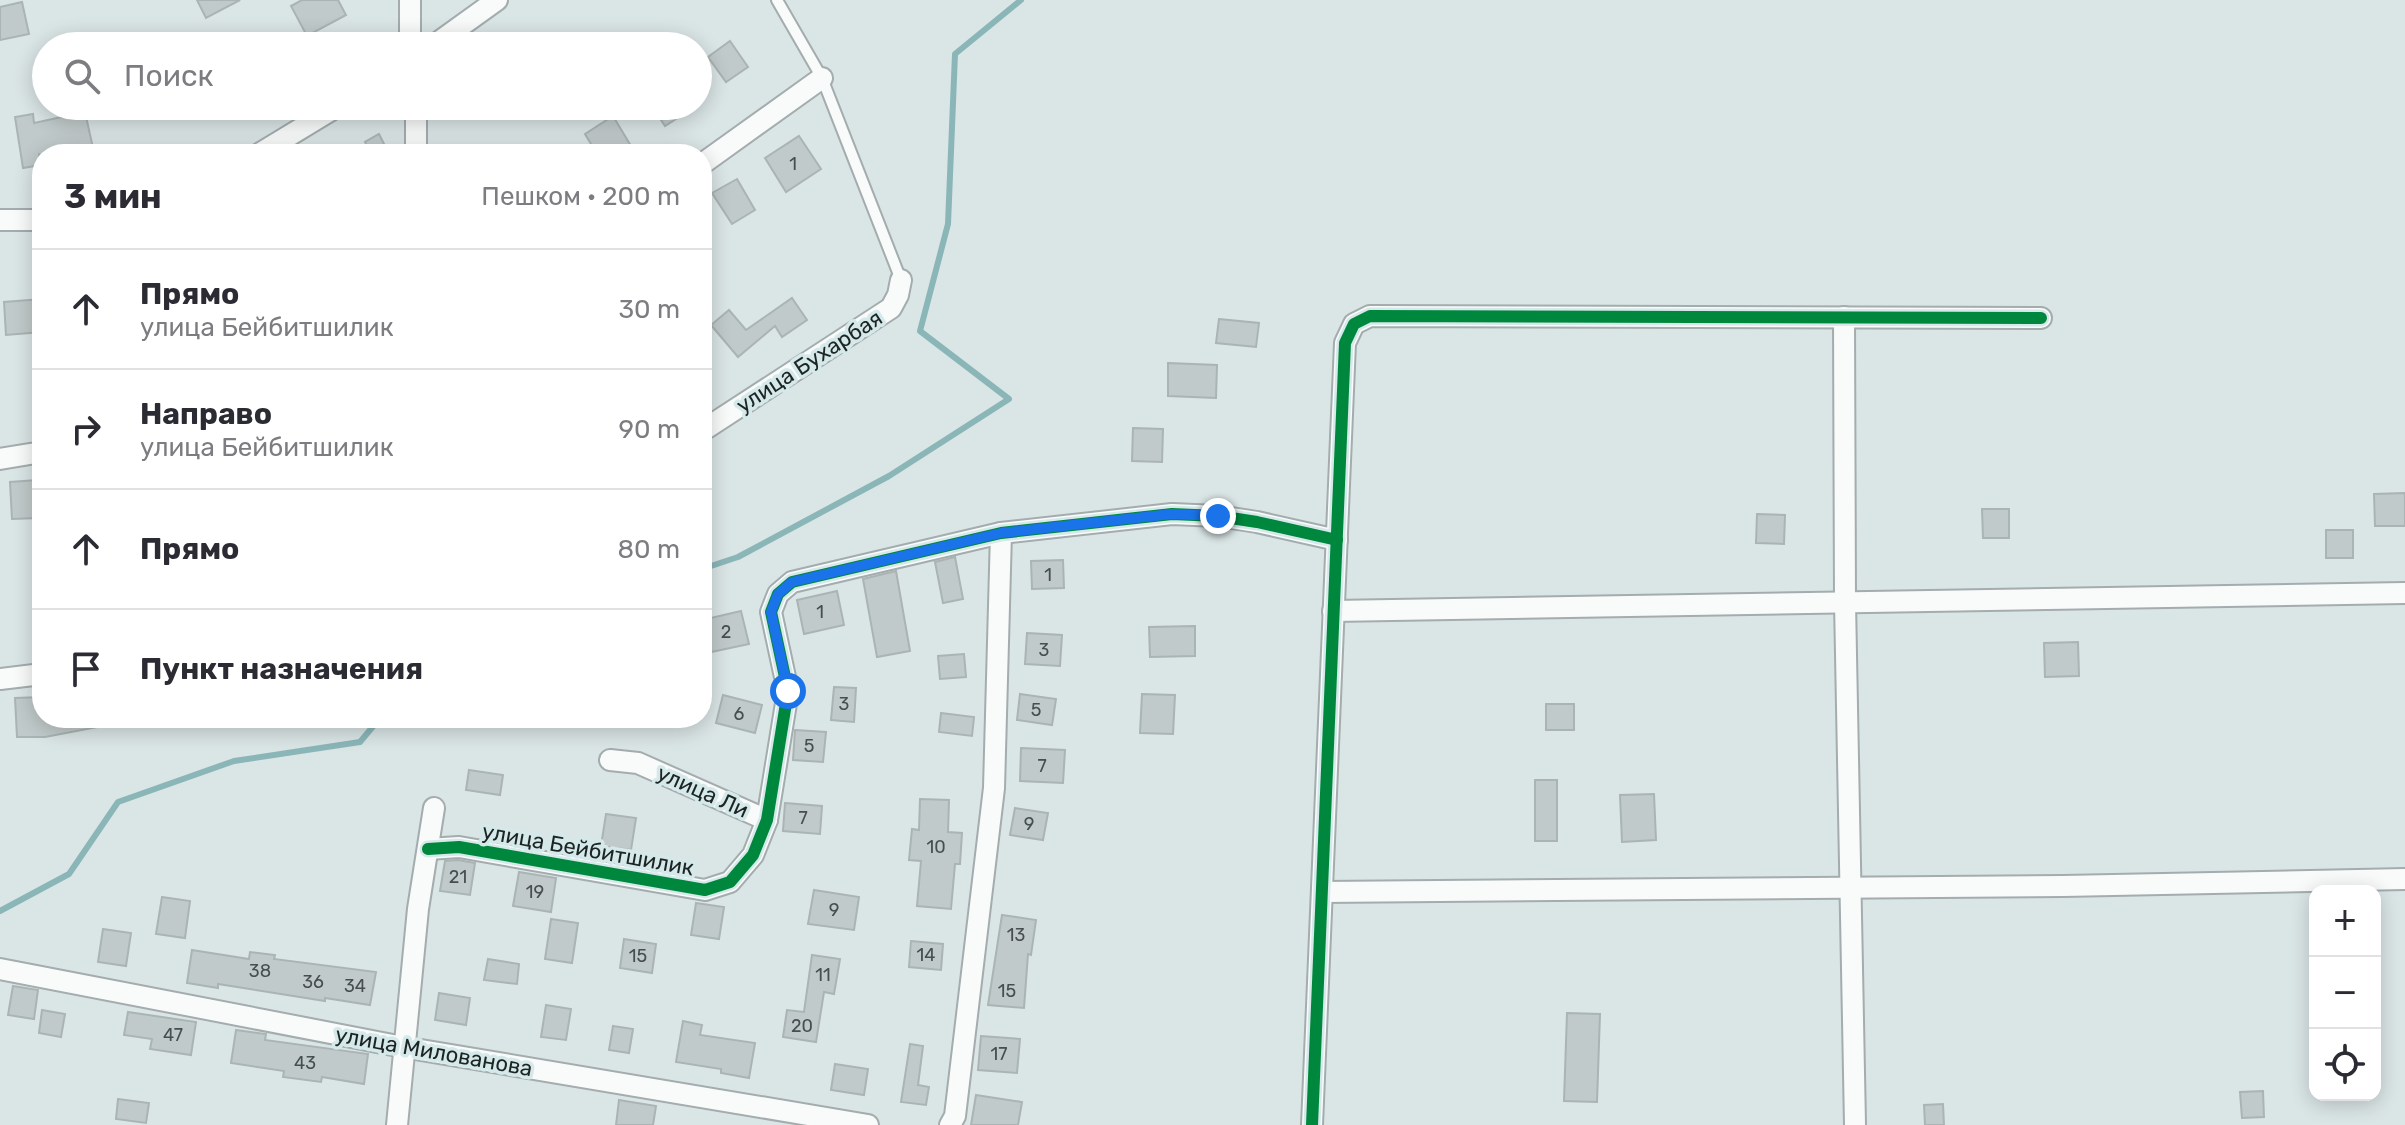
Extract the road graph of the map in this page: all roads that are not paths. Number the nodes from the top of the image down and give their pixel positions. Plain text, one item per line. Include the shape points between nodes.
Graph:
1 (410, 0) edge
2 (497, 0) edge
3 (777, 0) edge
4 (410, 32) edge
5 (452, 32) edge
6 (822, 78) junction
7 (315, 120) edge
8 (416, 120) edge
9 (275, 144) edge
10 (416, 144) edge
11 (712, 157) edge
12 (0, 220) edge
13 (32, 220) edge
14 (901, 280) joint
15 (1844, 317) junction
16 (2041, 318) dead end
17 (712, 424) edge
18 (32, 454) edge
19 (0, 459) edge
20 (1001, 533) junction
21 (1337, 540) junction
22 (2405, 593) edge
23 (1845, 602) junction
24 (1333, 611) junction
25 (32, 675) edge
26 (0, 679) edge
27 (610, 760) dead end
28 (434, 808) dead end
29 (767, 820) junction
30 (428, 849) junction
31 (2405, 879) edge
32 (1851, 888) junction
33 (1322, 892) junction
34 (0, 969) edge
35 (403, 1047) junction
36 (397, 1125) edge
37 (868, 1125) edge
38 (950, 1125) edge
39 (1312, 1125) edge
40 (1855, 1125) edge

1 - 4 street
2 - 5 street
3 - 6 lane
6 - 11 street
6 - 14 lane
7 - 9 street
8 - 10 street
12 - 13 street
14 - 17 street, улица Бухарбая via 891,308
15 - 16 street
15 - 21 street via 1370,316 1354,324 1345,343
15 - 23 street
18 - 19 street
20 - 21 street, улица Бейбитшилик via 1172,514 1257,522
20 - 29 street, улица Бейбитшилик via 792,582 778,594 771,612 788,691
20 - 38 street via 994,788
21 - 24 street
22 - 23 street
23 - 24 street
23 - 32 street
24 - 33 street
25 - 26 street
27 - 29 street, улица Ли via 637,752
28 - 30 street
29 - 30 street, улица Бейбитшилик via 753,855 730,882 705,890 459,847
30 - 35 street
31 - 32 street
32 - 33 street
32 - 40 street
33 - 39 street
34 - 35 street, улица Милованова
35 - 36 street
35 - 37 street, улица Милованова

